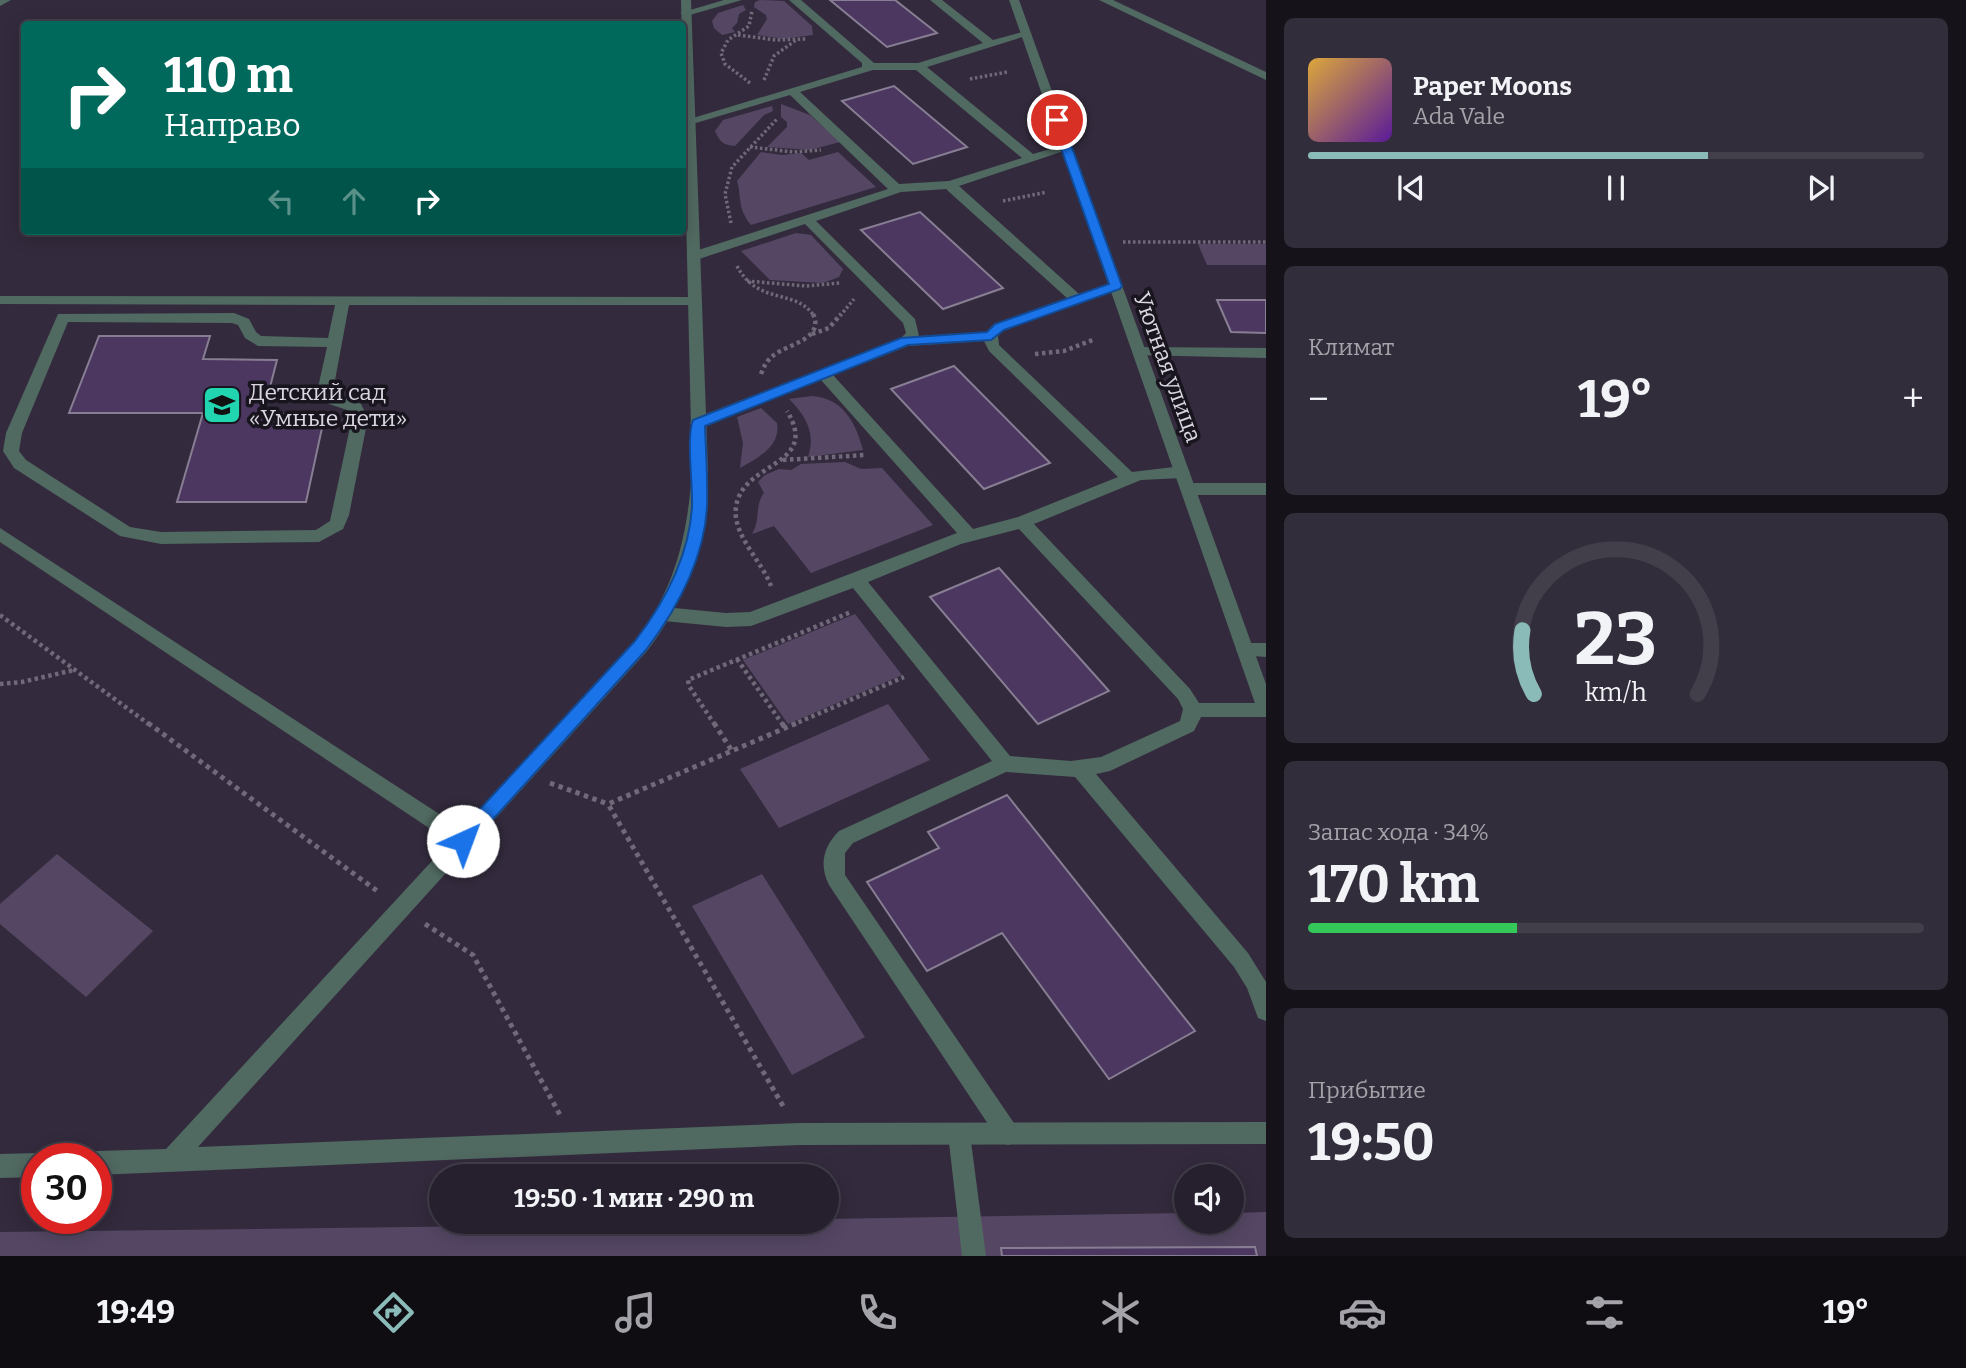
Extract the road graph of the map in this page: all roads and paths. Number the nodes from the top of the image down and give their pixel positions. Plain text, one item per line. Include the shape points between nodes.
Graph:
1 (6, 0) edge
2 (794, 0) edge
3 (935, 0) edge
4 (1014, 0) edge
5 (1104, 0) edge
6 (742, 2) edge
7 (0, 3) edge
8 (686, 6) edge
9 (834, 34) junction
10 (1026, 34) junction
11 (736, 35) junction
12 (798, 40) junction
13 (992, 44) junction
14 (920, 66) junction
15 (869, 67) junction
16 (1266, 76) edge
17 (793, 92) junction
18 (768, 95) junction
19 (690, 121) junction
20 (849, 145) junction
21 (750, 147) junction
22 (1067, 148) junction
23 (1031, 159) junction
24 (952, 185) junction
25 (896, 188) junction
26 (808, 220) junction
27 (1100, 242) junction
28 (1266, 242) edge
29 (733, 244) junction
30 (694, 256) junction
31 (864, 276) junction
32 (745, 281) junction
33 (1116, 286) junction
34 (877, 289) junction
35 (0, 300) edge
36 (70, 300) junction
37 (1077, 300) junction
38 (343, 301) junction
39 (695, 301) junction
40 (63, 317) junction
41 (811, 334) junction
42 (991, 336) junction
43 (906, 341) junction
44 (334, 342) junction
45 (1139, 352) junction
46 (1266, 352) edge
47 (824, 374) junction
48 (771, 394) junction
49 (698, 423) junction
50 (893, 451) junction
51 (783, 460) junction
52 (1130, 479) junction
53 (1185, 480) junction
54 (1266, 489) edge
55 (1023, 522) junction
56 (0, 534) edge
57 (969, 535) junction
58 (856, 580) junction
59 (875, 602) junction
60 (775, 612) junction
61 (664, 614) junction
62 (0, 615) edge
63 (1245, 650) junction
64 (1266, 650) edge
65 (737, 659) junction
66 (927, 667) junction
67 (75, 670) junction
68 (0, 684) edge
69 (1266, 709) edge
70 (1193, 710) junction
71 (785, 728) junction
72 (732, 751) junction
73 (1005, 764) junction
74 (1080, 769) junction
75 (524, 774) junction
76 (608, 804) junction
77 (463, 841) junction
78 (401, 908) junction
79 (1266, 1011) edge
80 (1266, 1133) edge
81 (1008, 1134) junction
82 (800, 1135) junction
83 (959, 1135) junction
84 (575, 1144) junction
85 (169, 1161) junction
86 (112, 1163) edge
87 (21, 1165) edge
88 (0, 1166) edge
89 (974, 1256) edge

1 - 7 street
2 - 9 street
3 - 13 street
4 - 10 street, Уютная улица
5 - 16 street
6 - 8 street
6 - 11 path via 752,11 752,21
8 - 19 street
9 - 12 path
9 - 15 street
10 - 13 street
10 - 22 street, Уютная улица
11 - 12 path
11 - 18 path via 724,44 722,58 731,70
12 - 18 path via 780,49 767,64
13 - 14 street
14 - 15 street
14 - 23 street
15 - 17 street
17 - 18 street
17 - 20 street
18 - 19 street
18 - 21 path via 779,105 778,118
19 - 30 street
20 - 21 path via 794,152
20 - 25 street
21 - 29 path via 736,161 726,187
22 - 23 street
22 - 27 street, Уютная улица
23 - 24 street
24 - 25 street
24 - 37 street
25 - 26 street via 889,195
26 - 29 street
26 - 31 street
27 - 28 path
27 - 33 street, Уютная улица
29 - 30 street
29 - 32 path via 736,266
30 - 39 street
31 - 32 path via 806,286
31 - 34 street
32 - 41 path via 806,307 815,319
33 - 37 street
33 - 45 street, Уютная улица
34 - 41 path via 850,301 833,326
34 - 43 street via 912,326 913,334
35 - 36 street
36 - 38 street
36 - 40 street
37 - 42 street via 999,327
38 - 39 street
38 - 44 street
39 - 49 street
40 - 44 street via 234,318 244,322 258,341
40 - 44 street via 11,451 20,464 126,532 147,538 303,538 319,536 337,525 360,418 356,408 325,392
41 - 48 path via 778,351 762,367 761,380
42 - 43 street
42 - 52 street via 994,348
43 - 47 street
45 - 46 street
45 - 53 street, Уютная улица
47 - 48 street
47 - 50 street
48 - 49 street
48 - 51 path via 798,430 797,442
49 - 61 street via 699,509 681,579
50 - 51 path
50 - 57 street
51 - 60 path via 755,475 736,507 741,531 770,582
52 - 53 street via 1151,473
52 - 55 street
53 - 54 street
53 - 63 street, Уютная улица
55 - 57 street
55 - 70 street via 1184,694
56 - 77 street
57 - 58 street
58 - 59 street
58 - 60 street
59 - 65 path
59 - 66 street
60 - 61 street via 739,621
61 - 75 street
62 - 67 path
63 - 64 street
63 - 69 street, Уютная улица
65 - 71 path
65 - 72 path via 691,677 688,683
66 - 71 path
66 - 73 street
67 - 68 path
67 - 78 path
69 - 70 street
70 - 74 street via 1187,726 1103,765
71 - 72 path
72 - 76 path
73 - 74 street
73 - 81 street via 846,837 837,846 831,866 836,880
74 - 79 street via 1241,960
75 - 76 path
75 - 77 street
76 - 82 path
77 - 78 street
78 - 84 path via 473,955
78 - 85 street
80 - 81 street
81 - 83 street
82 - 83 street
82 - 84 street
83 - 89 street
84 - 85 street
85 - 86 street
87 - 88 street

